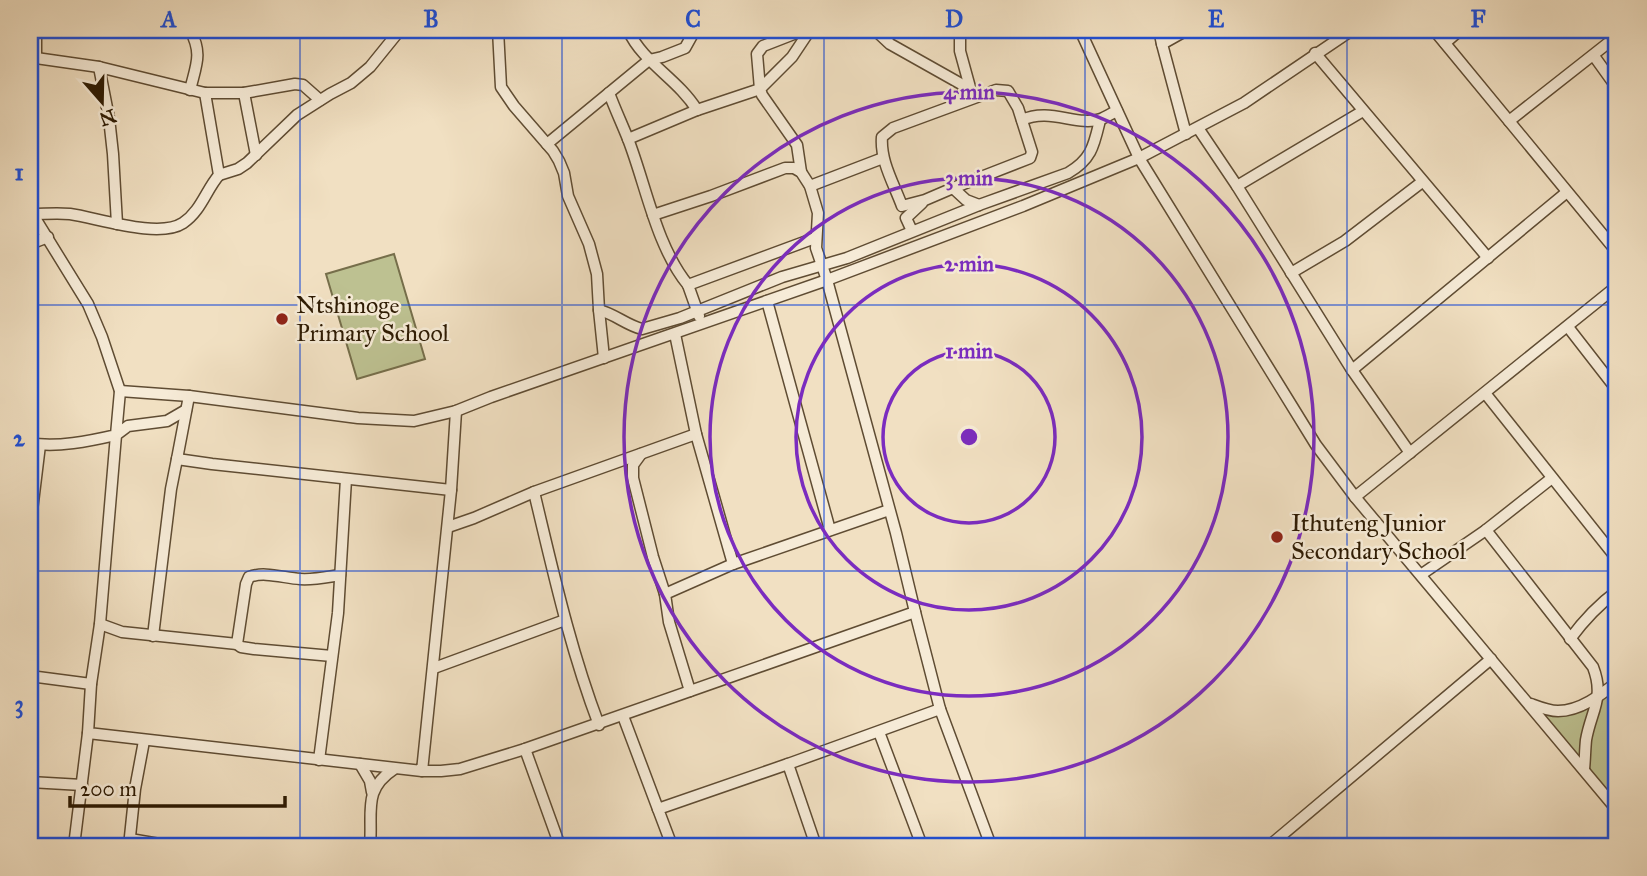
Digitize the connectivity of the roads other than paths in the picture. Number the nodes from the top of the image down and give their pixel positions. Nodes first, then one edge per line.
1 (36, 30) edge
2 (190, 30) edge
3 (400, 30) edge
4 (498, 30) edge
5 (628, 30) edge
6 (695, 30) edge
7 (807, 30) edge
8 (875, 30) edge
9 (960, 30) edge
10 (1080, 30) edge
11 (1159, 30) edge
12 (1187, 30) edge
13 (1352, 30) edge
14 (1434, 30) edge
15 (1460, 30) edge
16 (1617, 36) edge
17 (1445, 43) junction
18 (1162, 44) junction
19 (1315, 53) junction
20 (1594, 56) junction
21 (33, 58) edge
22 (649, 60) junction
23 (99, 67) junction
24 (1617, 88) edge
25 (760, 89) junction
26 (190, 90) junction
27 (205, 93) junction
28 (244, 93) junction
29 (609, 93) junction
30 (972, 93) junction
31 (320, 100) junction
32 (697, 110) junction
33 (1117, 111) junction
34 (1363, 111) junction
35 (1022, 120) junction
36 (1100, 120) junction
37 (1509, 121) junction
38 (1198, 128) junction
39 (1186, 134) junction
40 (628, 139) junction
41 (547, 144) junction
42 (257, 155) junction
43 (883, 158) junction
44 (1139, 158) junction
45 (801, 172) junction
46 (219, 175) junction
47 (1422, 182) junction
48 (810, 186) junction
49 (1237, 186) junction
50 (953, 188) junction
51 (1063, 189) junction
52 (1567, 192) junction
53 (925, 200) junction
54 (1050, 204) dead end
55 (979, 205) junction
56 (902, 206) junction
57 (31, 211) edge
58 (653, 215) junction
59 (906, 218) junction
60 (117, 224) junction
61 (912, 231) junction
62 (48, 237) junction
63 (815, 238) junction
64 (30, 244) edge
65 (1617, 252) edge
66 (1488, 258) junction
67 (821, 265) junction
68 (1292, 273) junction
69 (827, 280) junction
70 (688, 285) junction
71 (1617, 286) edge
72 (767, 300) junction
73 (599, 310) junction
74 (697, 310) junction
75 (702, 324) junction
76 (1568, 327) junction
77 (675, 334) junction
78 (604, 358) junction
79 (1352, 370) junction
80 (1617, 390) edge
81 (120, 391) junction
82 (1485, 393) junction
83 (188, 396) junction
84 (186, 410) junction
85 (456, 411) junction
86 (167, 421) junction
87 (696, 434) junction
88 (116, 435) junction
89 (180, 443) junction
90 (35, 444) edge
91 (1410, 453) junction
92 (641, 454) junction
93 (177, 459) junction
94 (1552, 478) junction
95 (346, 479) junction
96 (451, 490) junction
97 (534, 492) junction
98 (1355, 497) junction
99 (889, 510) junction
100 (30, 527) edge
101 (448, 527) junction
102 (830, 530) junction
103 (1486, 530) junction
104 (1617, 559) edge
105 (733, 564) junction
106 (1422, 574) junction
107 (340, 575) junction
108 (1617, 591) edge
109 (665, 594) junction
110 (915, 612) junction
111 (565, 620) junction
112 (100, 624) junction
113 (153, 636) junction
114 (1570, 639) junction
115 (237, 644) junction
116 (332, 656) junction
117 (1491, 659) junction
118 (433, 668) junction
119 (30, 676) edge
120 (1617, 682) edge
121 (91, 684) junction
122 (691, 691) junction
123 (1598, 697) junction
124 (1530, 704) junction
125 (940, 709) junction
126 (623, 716) junction
127 (598, 725) junction
128 (879, 732) junction
129 (88, 733) junction
130 (144, 741) junction
131 (525, 749) junction
132 (319, 760) junction
133 (360, 764) junction
134 (788, 764) junction
135 (394, 769) junction
136 (1584, 769) junction
137 (422, 771) junction
138 (30, 782) edge
139 (82, 785) junction
140 (372, 792) junction
141 (658, 809) junction
142 (1617, 810) edge
143 (129, 843) edge
144 (75, 846) edge
145 (171, 846) edge
146 (370, 846) edge
147 (560, 846) edge
148 (672, 846) edge
149 (816, 846) edge
150 (922, 846) edge
151 (991, 846) edge
152 (1269, 846) edge

1 - 21 street
2 - 26 street
3 - 31 street
4 - 41 street
5 - 22 street
6 - 22 street
7 - 25 street
7 - 25 street
8 - 30 street
9 - 30 street
10 - 33 street
11 - 18 street
12 - 18 street
13 - 19 street
14 - 17 street
15 - 17 street
16 - 20 street
17 - 37 street
18 - 39 street
19 - 34 street
19 - 38 street
20 - 24 street
20 - 37 street
21 - 23 street
22 - 29 street
22 - 32 street
23 - 26 street
23 - 60 street
25 - 32 street
25 - 45 street
26 - 27 street
27 - 28 street
27 - 46 street
28 - 31 street
28 - 42 street
29 - 40 street
29 - 41 street
30 - 35 street
30 - 43 street
31 - 42 street
32 - 40 street
33 - 36 street
33 - 44 street
34 - 47 street
34 - 49 street
35 - 36 street
35 - 50 street
36 - 55 street
37 - 52 street
38 - 39 street
38 - 49 street
39 - 44 street
40 - 58 street
41 - 73 street
42 - 46 street
43 - 48 street
43 - 56 street
44 - 51 street
44 - 98 street
45 - 48 street
45 - 58 street
46 - 60 street
47 - 66 street
47 - 68 street
48 - 63 street
49 - 68 street
50 - 53 street
50 - 55 street
51 - 54 street
51 - 69 street
52 - 65 street
52 - 66 street
53 - 56 street
53 - 59 street
55 - 61 street
56 - 59 street
57 - 60 street
57 - 62 street
58 - 70 street
59 - 61 street
61 - 67 street
62 - 64 street
62 - 81 street
63 - 67 street
63 - 70 street
66 - 79 street
67 - 69 street
67 - 74 street
68 - 79 street
69 - 72 street
69 - 99 street
70 - 74 street
71 - 76 street
72 - 75 street
72 - 102 street
73 - 74 street
73 - 78 street
74 - 75 street
75 - 77 street
76 - 80 street
76 - 82 street
77 - 78 street
77 - 87 street
78 - 85 street
79 - 91 street
81 - 83 street
81 - 88 street
82 - 91 street
82 - 94 street
83 - 84 street
83 - 85 street
84 - 86 street
84 - 89 street
85 - 96 street
86 - 88 street
86 - 89 street
87 - 92 street
87 - 105 street
88 - 90 street
88 - 112 street
89 - 93 street
90 - 100 street
91 - 98 street
92 - 97 street
92 - 109 street
93 - 95 street
93 - 113 street
94 - 103 street
94 - 104 street
95 - 96 street
95 - 107 street
96 - 101 street
97 - 101 street
97 - 111 street
98 - 106 street
99 - 102 street
99 - 110 street
101 - 118 street
102 - 105 street
103 - 106 street
103 - 114 street
105 - 109 street
106 - 117 street
107 - 115 street
107 - 116 street
108 - 114 street
109 - 122 street
110 - 122 street
110 - 125 street
111 - 118 street
111 - 127 street
112 - 113 street
112 - 121 street
113 - 115 street
114 - 123 street
115 - 116 street
116 - 132 street
117 - 124 street
117 - 152 street
118 - 137 street
119 - 121 street
120 - 123 street
121 - 129 street
122 - 126 street
123 - 124 street
123 - 136 street
124 - 136 street
125 - 128 street
125 - 151 street
126 - 127 street
126 - 141 street
127 - 131 street
128 - 134 street
128 - 150 street
129 - 130 street
129 - 139 street
130 - 132 street
130 - 143 street
131 - 137 street
131 - 147 street
132 - 133 street
133 - 135 street
133 - 140 street
134 - 141 street
134 - 149 street
135 - 137 street
135 - 140 street
136 - 142 street
138 - 139 street
139 - 144 street
140 - 146 street
141 - 148 street
143 - 145 street

